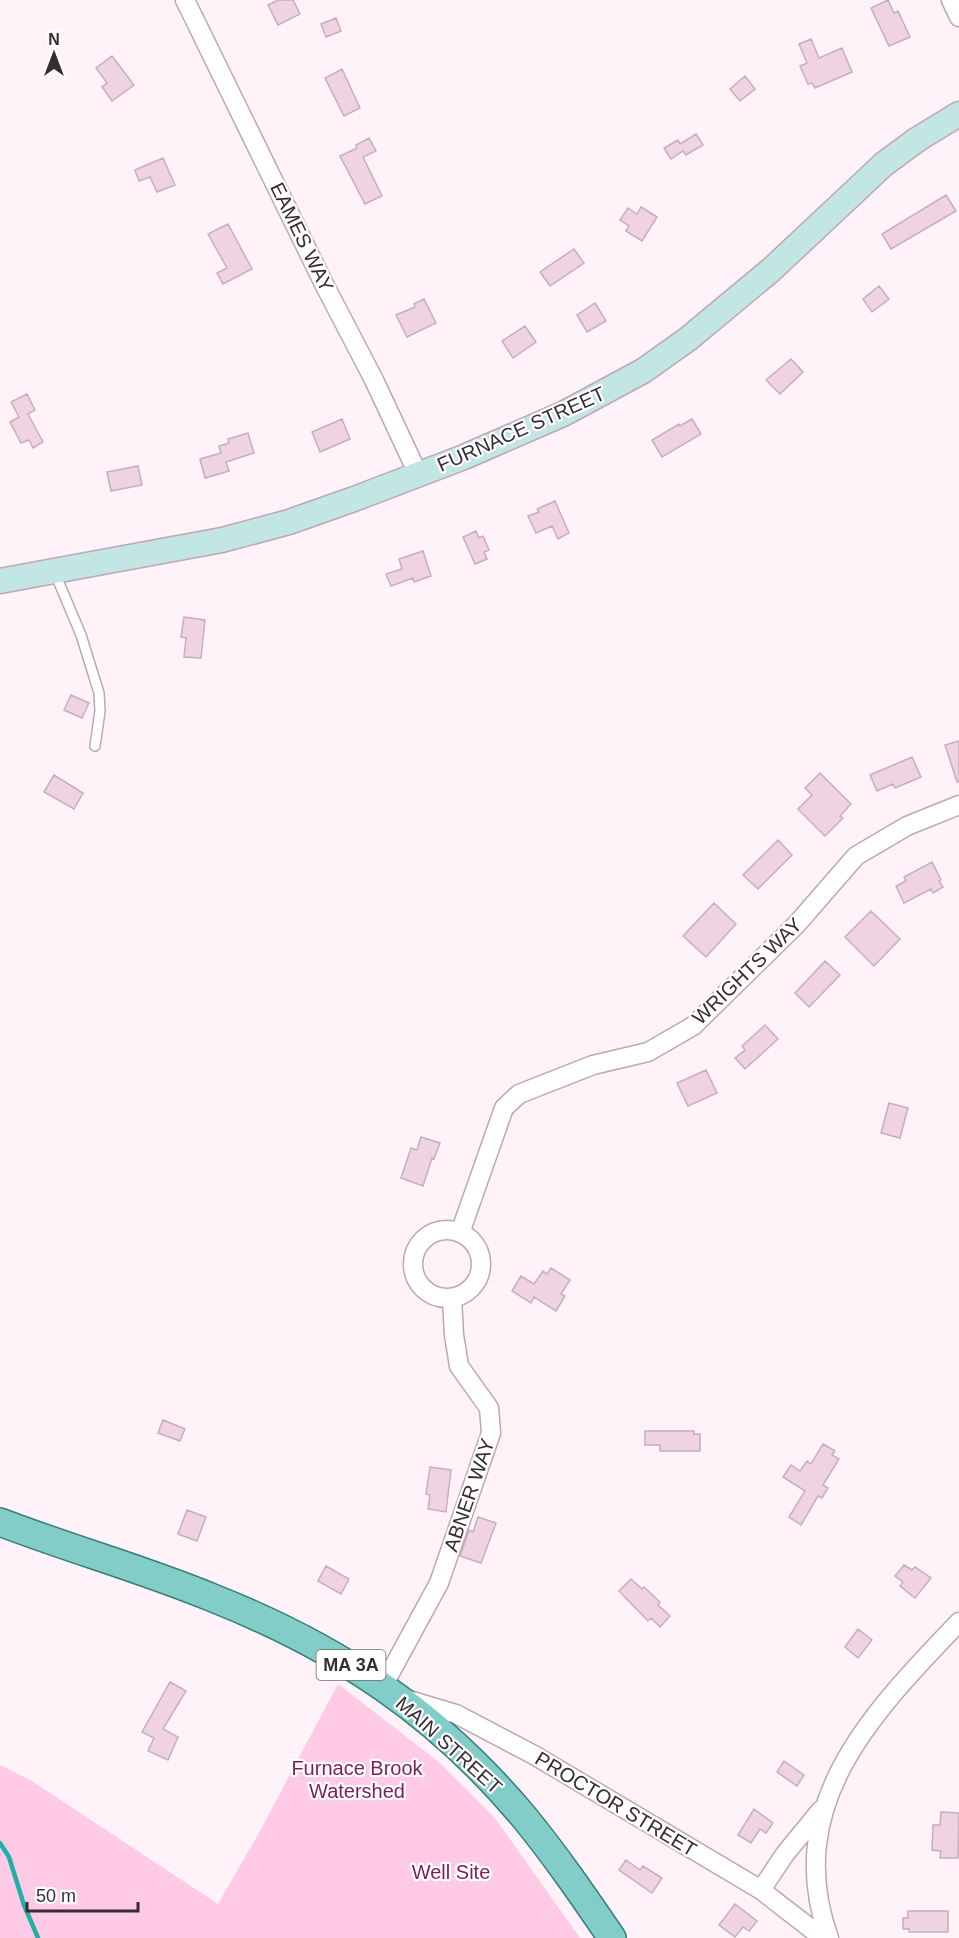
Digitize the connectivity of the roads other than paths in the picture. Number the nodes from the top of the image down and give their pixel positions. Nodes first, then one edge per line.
1 (185, 0) edge
2 (951, 0) edge
3 (959, 17) edge
4 (959, 114) edge
5 (418, 474) junction
6 (54, 570) junction
7 (0, 581) edge
8 (95, 746) dead end
9 (959, 805) edge
10 (460, 1233) junction
11 (452, 1298) junction
12 (0, 1522) edge
13 (959, 1623) edge
14 (389, 1691) junction
15 (825, 1804) junction
16 (761, 1890) junction
17 (612, 1938) edge
18 (823, 1938) edge
19 (829, 1938) edge

1 - 5 street, EAMES WAY
2 - 3 street
4 - 5 main road, FURNACE STREET
5 - 6 main road, FURNACE STREET
6 - 7 main road, FURNACE STREET
6 - 8 lane
9 - 10 street, WRIGHTS WAY
10 - 11 street
10 - 11 street
11 - 14 street, ABNER WAY
12 - 14 main road, MAIN STREET / MA 3A
13 - 15 street
14 - 16 street, PROCTOR STREET
14 - 17 main road, MAIN STREET / MA 3A
15 - 16 street
15 - 19 street
16 - 18 street, PROCTOR STREET

